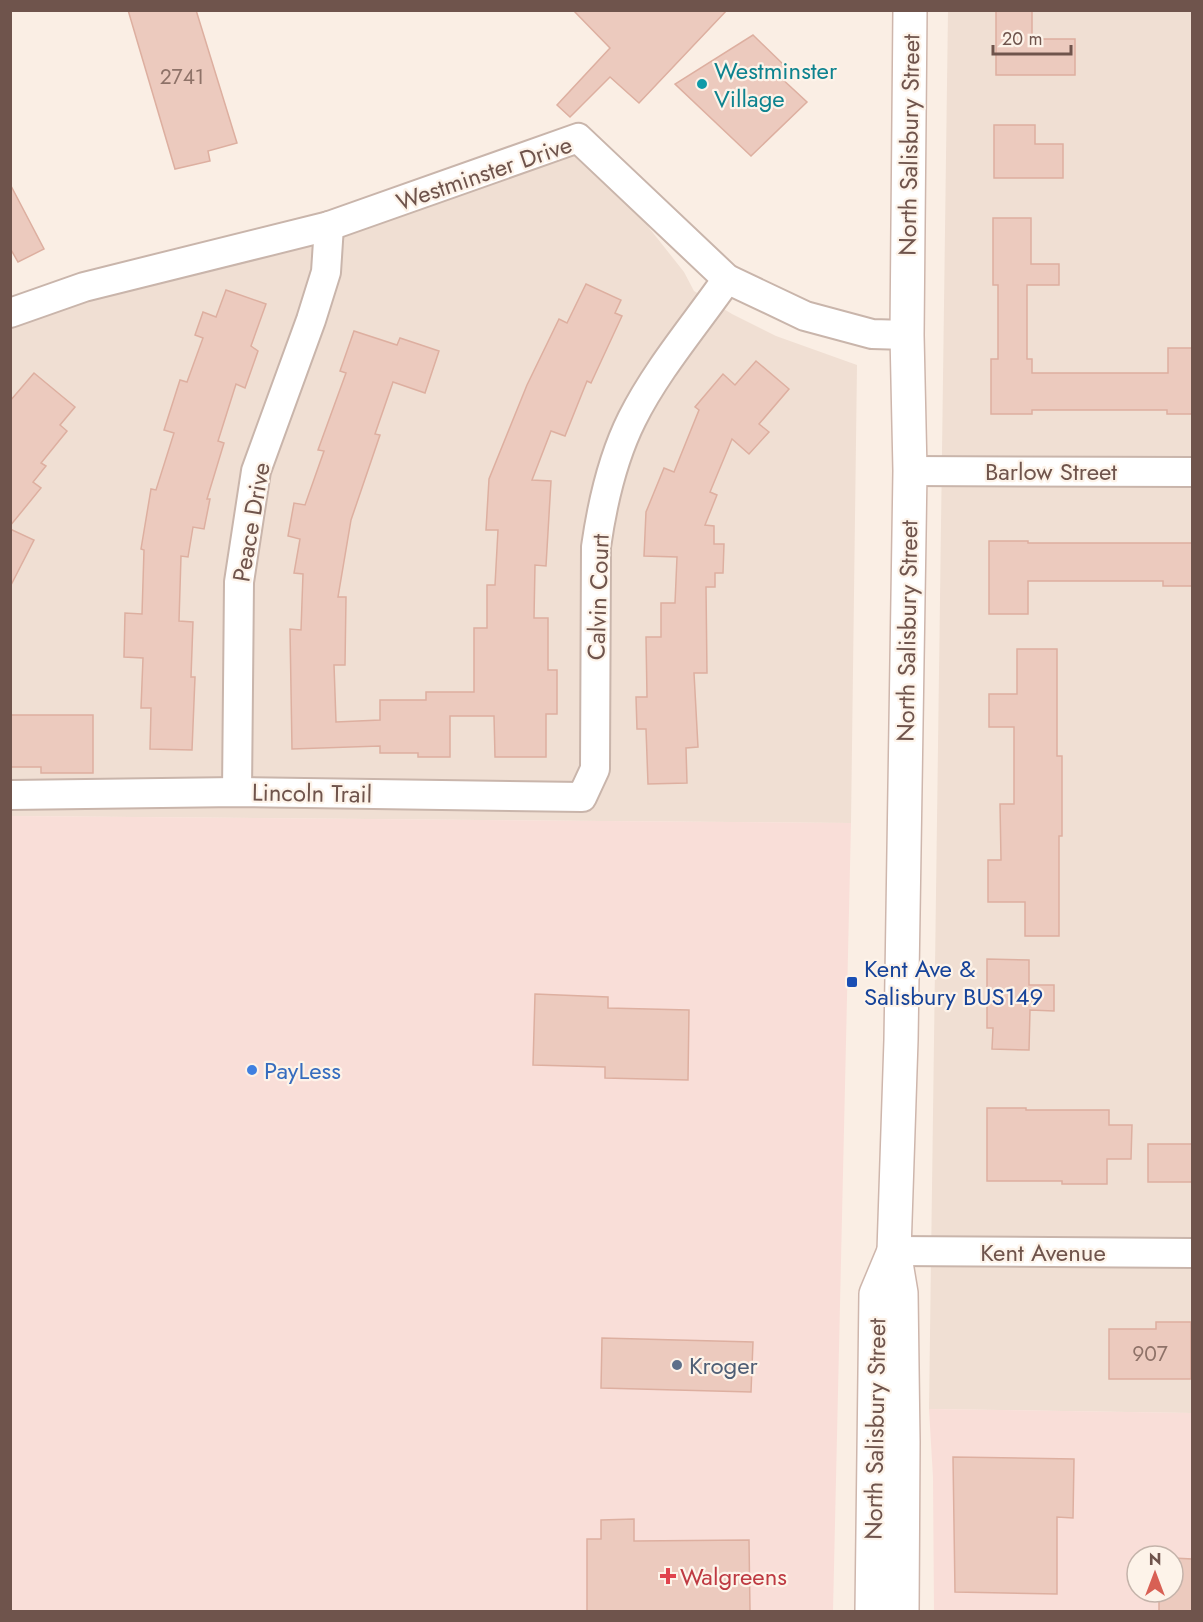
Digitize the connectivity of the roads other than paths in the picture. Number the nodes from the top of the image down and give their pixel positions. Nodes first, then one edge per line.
1 (910, 10) edge
2 (329, 226) junction
3 (727, 279) junction
4 (10, 313) edge
5 (907, 334) junction
6 (910, 471) junction
7 (1192, 472) edge
8 (595, 769) joint
9 (237, 792) junction
10 (10, 795) edge
11 (894, 1251) junction
12 (1192, 1253) edge
13 (872, 1611) edge
14 (902, 1611) edge

1 - 5 street, North Salisbury Street
2 - 3 street, Westminster Drive
2 - 4 street, Westminster Drive
2 - 9 street, Peace Drive
3 - 5 street, Westminster Drive
3 - 8 street, Calvin Court
5 - 6 street, North Salisbury Street
6 - 7 street, Barlow Street
6 - 11 street, North Salisbury Street
8 - 9 street, Lincoln Trail
9 - 10 street, Lincoln Trail
11 - 12 street, Kent Avenue
11 - 13 street, North Salisbury Street
11 - 14 street, North Salisbury Street

